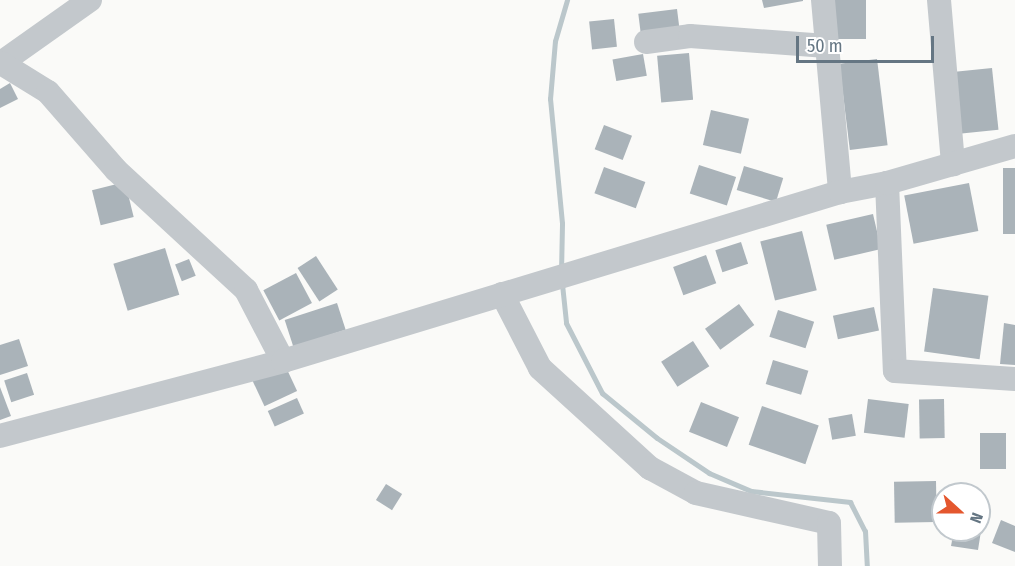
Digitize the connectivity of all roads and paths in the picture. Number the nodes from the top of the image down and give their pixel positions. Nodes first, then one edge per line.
1 (90, 0) edge
2 (823, 0) edge
3 (939, 0) edge
4 (646, 42) dead end
5 (827, 46) junction
6 (1015, 146) edge
7 (953, 164) junction
8 (887, 183) junction
9 (840, 192) junction
10 (502, 294) junction
11 (283, 361) junction
12 (1015, 379) edge
13 (0, 436) edge
14 (830, 566) edge

1 - 11 street
2 - 5 street
3 - 7 street
4 - 5 street
5 - 9 street
6 - 7 street
7 - 8 street
8 - 9 street
8 - 12 street
9 - 10 street
10 - 11 street
10 - 14 street
11 - 13 street

